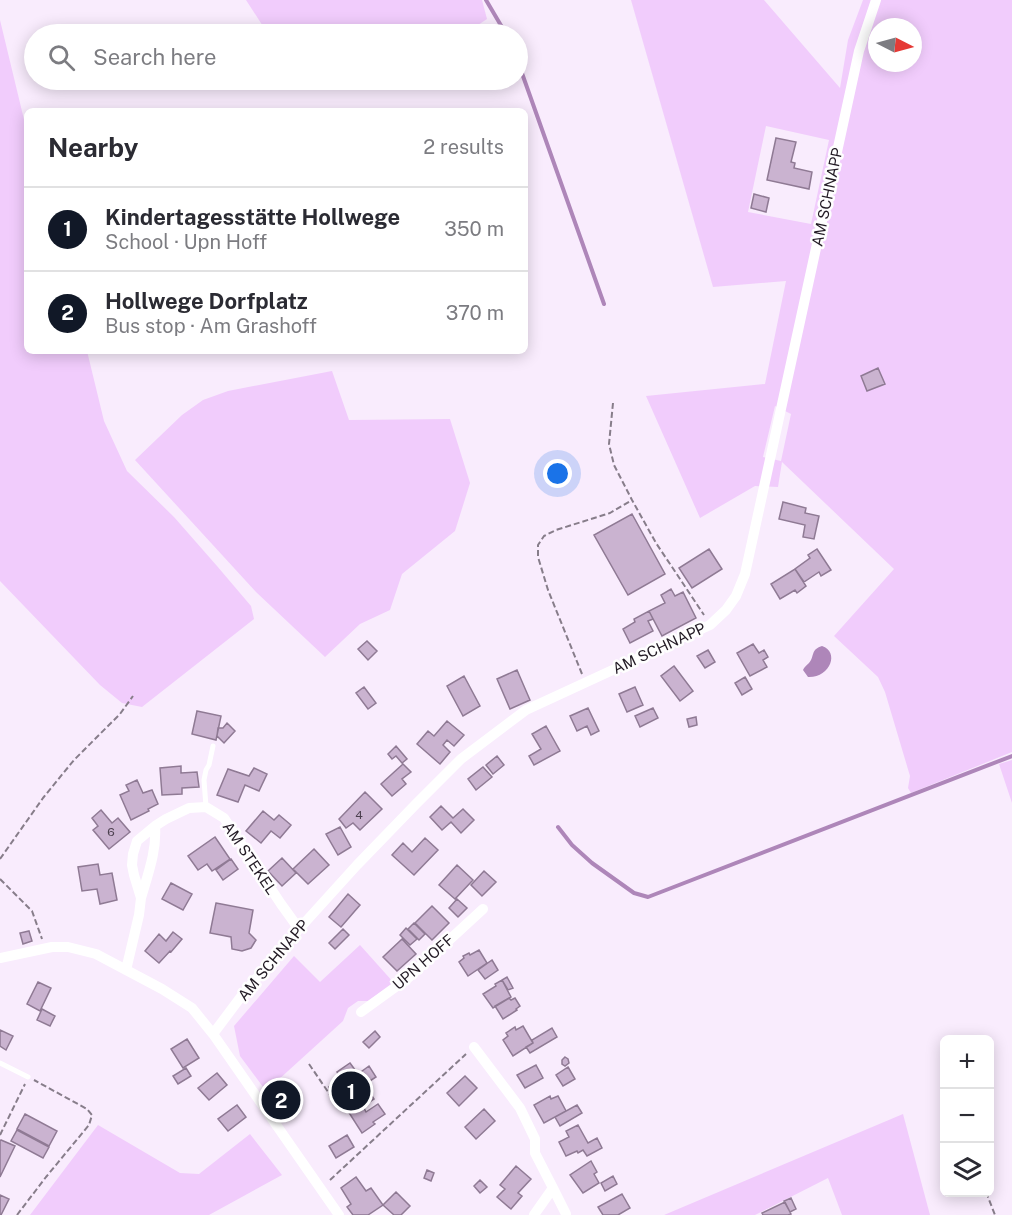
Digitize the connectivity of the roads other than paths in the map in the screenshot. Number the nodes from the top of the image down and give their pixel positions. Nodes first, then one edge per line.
1 (876, 0) edge
2 (213, 746) dead end
3 (206, 807) junction
4 (155, 825) junction
5 (141, 898) junction
6 (483, 909) dead end
7 (299, 929) junction
8 (0, 958) edge
9 (126, 970) junction
10 (362, 1012) dead end
11 (213, 1034) junction
12 (474, 1047) road end
13 (0, 1063) edge
14 (28, 1077) road end
15 (554, 1188) junction
16 (566, 1214) edge
17 (339, 1215) edge
18 (534, 1215) edge

1 - 7 street, AM SCHNAPP
2 - 3 lane
3 - 4 street
3 - 7 street, AM STEKEL
4 - 5 street
4 - 5 street
5 - 9 street
6 - 10 street, UPN HOFF
7 - 11 street, AM SCHNAPP
8 - 9 street
9 - 11 street
11 - 17 street
12 - 15 street
13 - 14 lane
15 - 16 street
15 - 18 street

